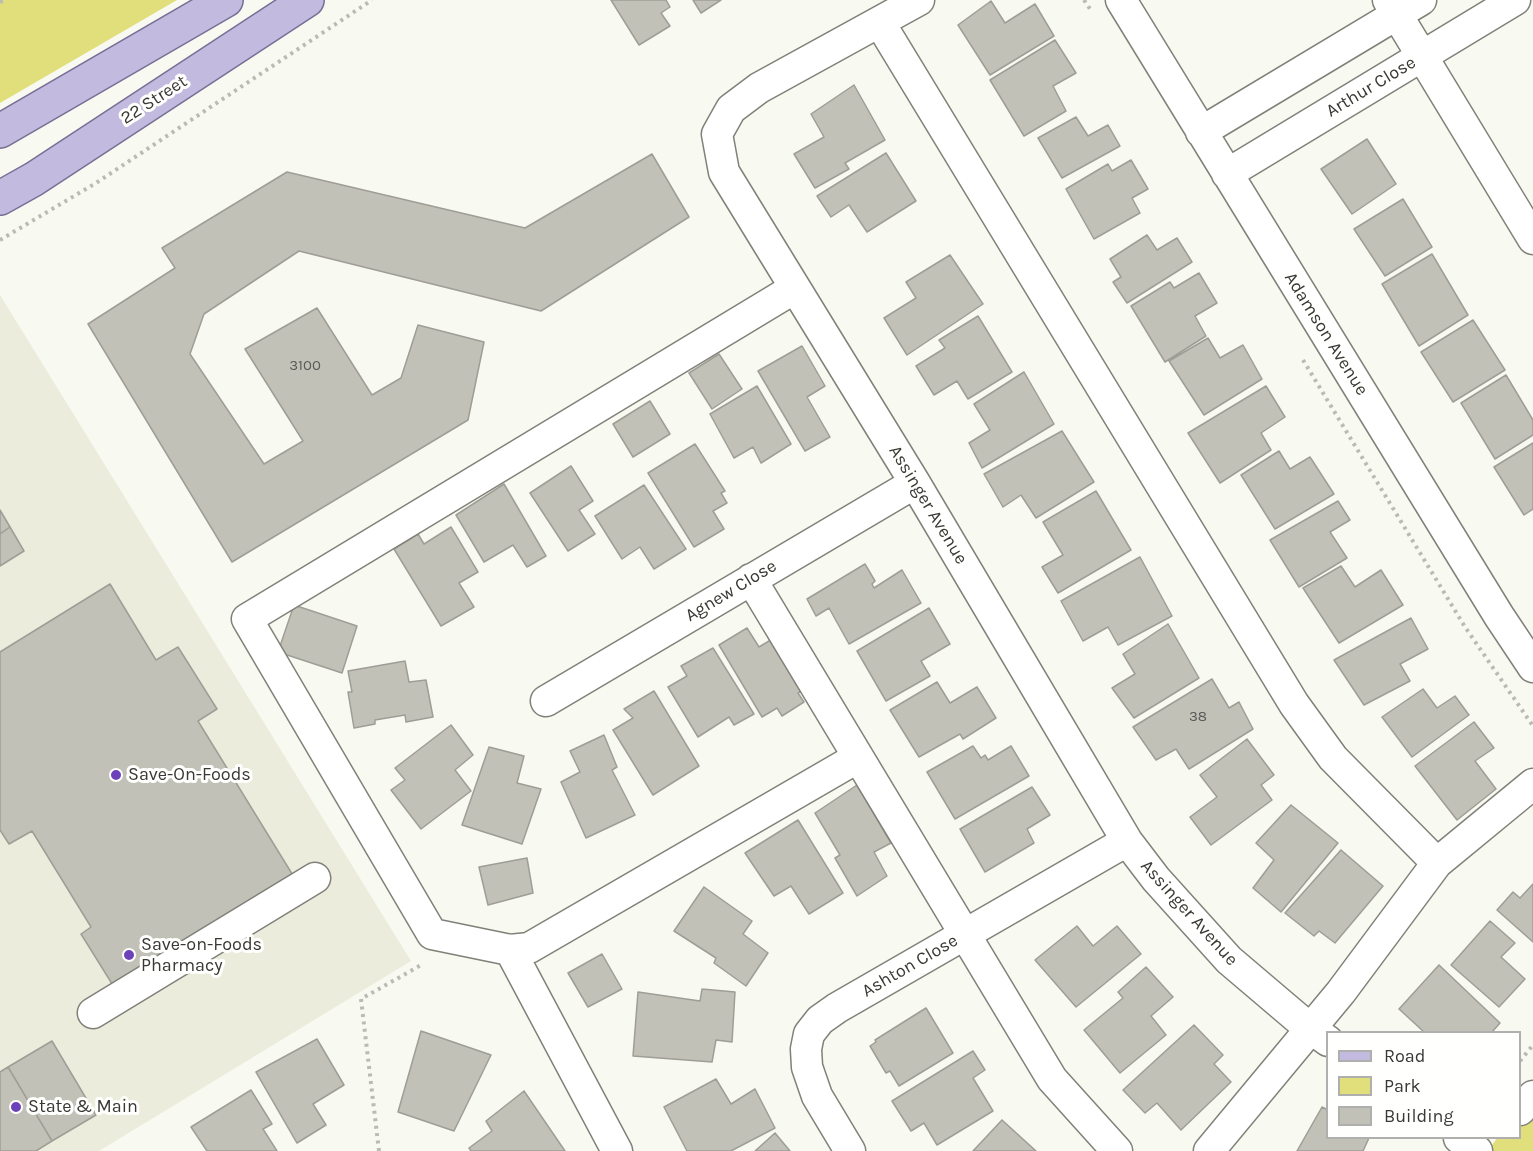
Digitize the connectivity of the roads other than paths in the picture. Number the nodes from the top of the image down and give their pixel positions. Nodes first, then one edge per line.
1 (226, 0) edge
2 (307, 0) edge
3 (919, 0) edge
4 (1121, 0) edge
5 (1515, 0) edge
6 (1402, 5) edge
7 (880, 23) junction
8 (1422, 56) junction
9 (0, 131) edge
10 (1201, 132) junction
11 (1227, 174) junction
12 (0, 198) edge
13 (1533, 238) edge
14 (795, 288) junction
15 (915, 483) junction
16 (751, 579) junction
17 (1533, 667) edge
18 (546, 701) dead end
19 (857, 758) junction
20 (1533, 783) edge
21 (1127, 841) junction
22 (1437, 863) junction
23 (315, 878) dead end
24 (964, 934) junction
25 (510, 950) junction
26 (93, 1014) dead end
27 (1319, 1035) edge
28 (1533, 1096) edge
29 (1521, 1109) edge
30 (1462, 1139) edge
31 (617, 1151) edge
32 (850, 1151) edge
33 (1117, 1151) edge
34 (1209, 1151) edge
35 (1477, 1151) edge

1 - 9 main road
2 - 12 main road, 22 Street
3 - 7 street, Assinger Avenue
4 - 10 street, Adamson Avenue
5 - 8 street, Arthur Close
6 - 8 street
6 - 10 street
7 - 14 street, Assinger Avenue
7 - 22 street
8 - 11 street, Arthur Close
8 - 13 street
10 - 11 street, Adamson Avenue
11 - 17 street, Adamson Avenue
14 - 15 street, Assinger Avenue
14 - 25 street
15 - 16 street, Agnew Close
15 - 21 street, Assinger Avenue
16 - 18 street, Agnew Close
16 - 19 street
19 - 24 street
19 - 25 street
20 - 22 street
21 - 24 street, Ashton Close
21 - 27 street, Assinger Avenue
22 - 27 street
23 - 26 street
24 - 32 street, Ashton Close
24 - 33 street
25 - 31 street
27 - 34 street
28 - 29 street
30 - 35 street

